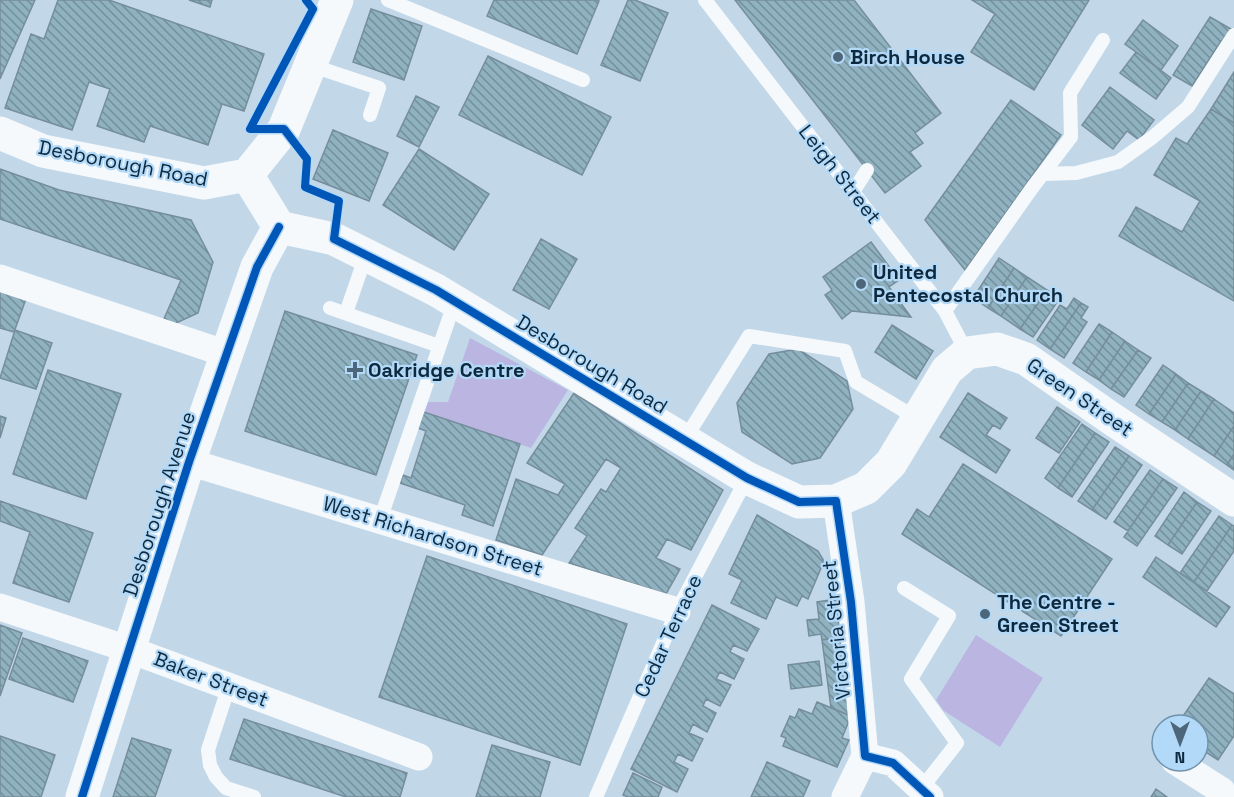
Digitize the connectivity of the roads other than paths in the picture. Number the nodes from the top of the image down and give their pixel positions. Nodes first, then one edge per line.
1 (337, 0) edge
2 (388, 0) edge
3 (705, 0) edge
4 (1234, 35) edge
5 (1103, 40) dead end
6 (310, 65) junction
7 (583, 80) dead end
8 (370, 114) dead end
9 (0, 133) edge
10 (867, 170) dead end
11 (1043, 174) junction
12 (247, 175) junction
13 (853, 192) junction
14 (279, 227) junction
15 (366, 255) junction
16 (0, 278) edge
17 (455, 301) junction
18 (330, 308) dead end
19 (945, 310) junction
20 (346, 313) junction
21 (439, 346) junction
22 (967, 353) junction
23 (227, 354) junction
24 (918, 418) junction
25 (685, 439) junction
26 (189, 462) junction
27 (747, 478) junction
28 (1234, 500) edge
29 (836, 501) junction
30 (380, 520) junction
31 (904, 588) dead end
32 (0, 608) edge
33 (677, 611) junction
34 (128, 649) junction
35 (229, 686) junction
36 (865, 756) junction
37 (419, 758) dead end
38 (1199, 773) edge
39 (1228, 787) edge
40 (925, 793) edge
41 (82, 797) edge
42 (254, 797) edge
43 (596, 797) edge
44 (846, 797) edge

1 - 6 street
2 - 7 lane
3 - 13 lane, Leigh Street
4 - 11 lane
5 - 11 lane
6 - 8 lane
6 - 12 street
9 - 12 street, Desborough Road
10 - 13 lane
11 - 19 lane
12 - 14 street
13 - 19 lane, Leigh Street
14 - 15 street, Desborough Road
14 - 23 street, Desborough Avenue
15 - 17 street, Desborough Road
15 - 20 lane
16 - 23 street
17 - 21 lane
17 - 25 street, Desborough Road
18 - 20 lane
19 - 22 lane, Leigh Street
20 - 21 lane
21 - 30 lane
22 - 24 street
22 - 28 street, Green Street
23 - 26 street, Desborough Avenue
24 - 25 lane
24 - 29 street
25 - 27 street, Desborough Road
26 - 30 street, West Richardson Street
26 - 34 street, Desborough Avenue
27 - 29 street, Desborough Road
27 - 33 lane, Cedar Terrace
29 - 36 street, Victoria Street
30 - 33 street, West Richardson Street
31 - 40 lane
32 - 34 street, Baker Street
33 - 43 lane, Cedar Terrace
34 - 35 street, Baker Street
34 - 41 street, Desborough Avenue
35 - 37 street, Baker Street
35 - 42 lane
36 - 40 street
36 - 44 street
38 - 39 street

